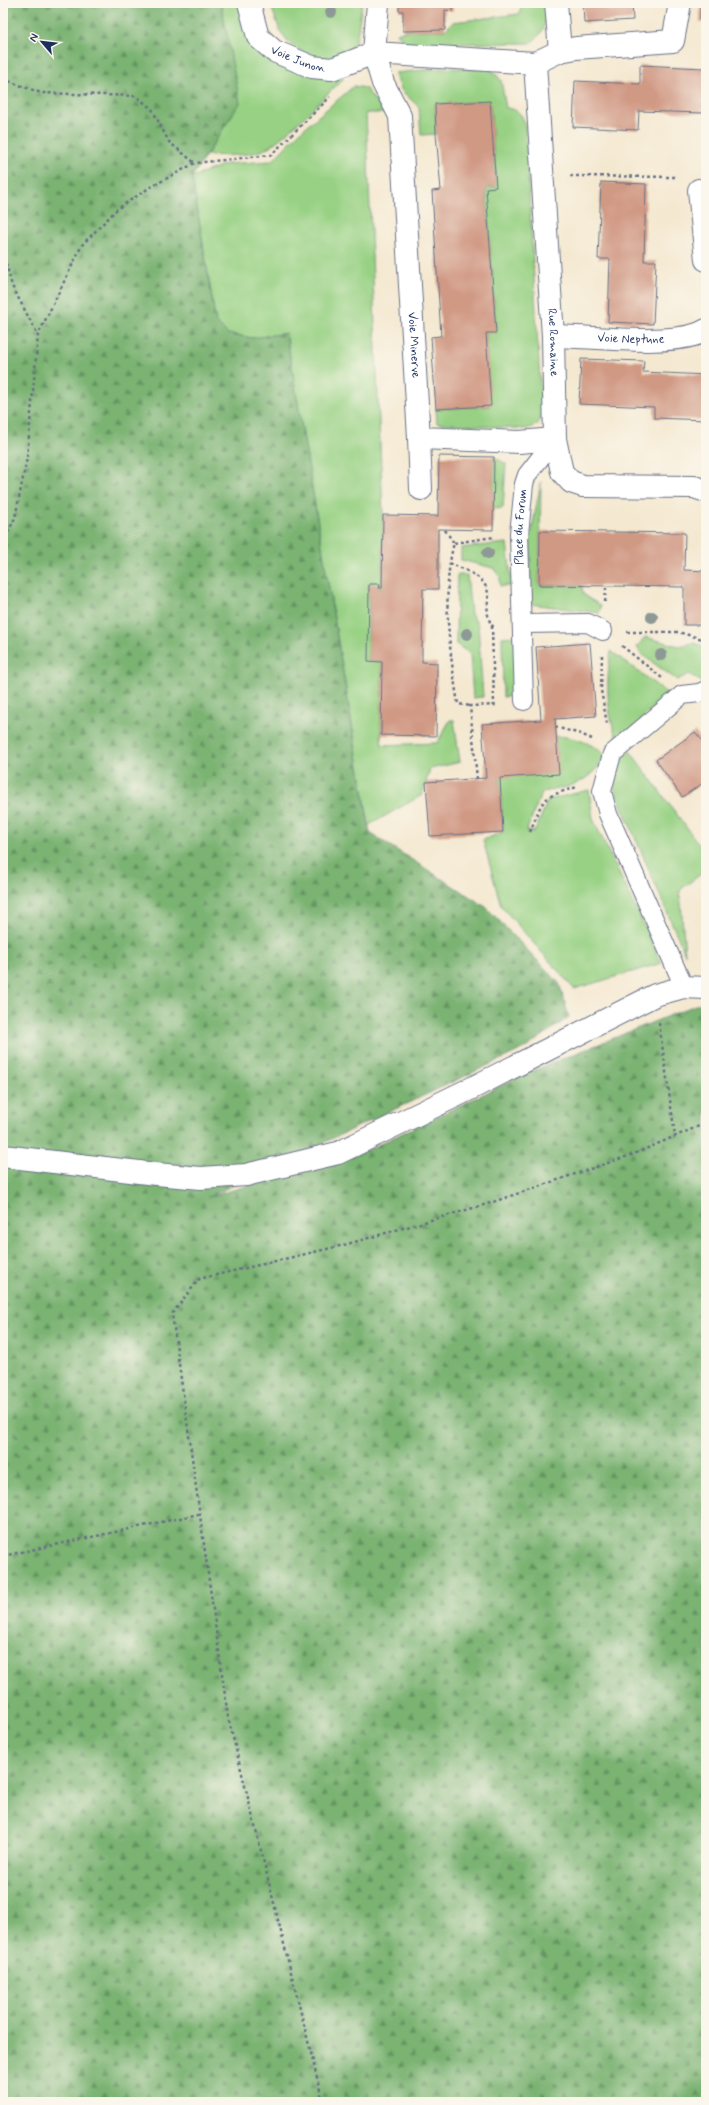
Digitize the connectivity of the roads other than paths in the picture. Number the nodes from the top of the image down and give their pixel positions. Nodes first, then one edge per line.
1 (249, 3) edge
2 (378, 3) edge
3 (556, 3) edge
4 (680, 3) edge
5 (560, 51) junction
6 (374, 53) junction
7 (535, 63) junction
8 (699, 190) road end
9 (706, 260) edge
10 (706, 330) edge
11 (553, 336) junction
12 (419, 438) junction
13 (555, 439) junction
14 (421, 488) dead end
15 (706, 491) edge
16 (523, 624) junction
17 (603, 631) road end
18 (706, 690) edge
19 (524, 701) road end
20 (684, 987) junction
21 (706, 988) edge
22 (3, 1156) edge

1 - 6 street, Voie Junon
2 - 6 street
3 - 5 street
4 - 5 street
5 - 7 street
6 - 7 street
6 - 12 street, Voie Minerve
7 - 11 street, Rue Romaine
8 - 9 street
10 - 11 street, Voie Neptune
11 - 13 street, Rue Romaine
12 - 13 street
12 - 14 street, Voie Minerve
13 - 15 street, Rue Romaine
13 - 16 lane, Place du Forum
16 - 17 lane
16 - 19 lane, Place du Forum
18 - 20 lane
20 - 21 street
20 - 22 street

